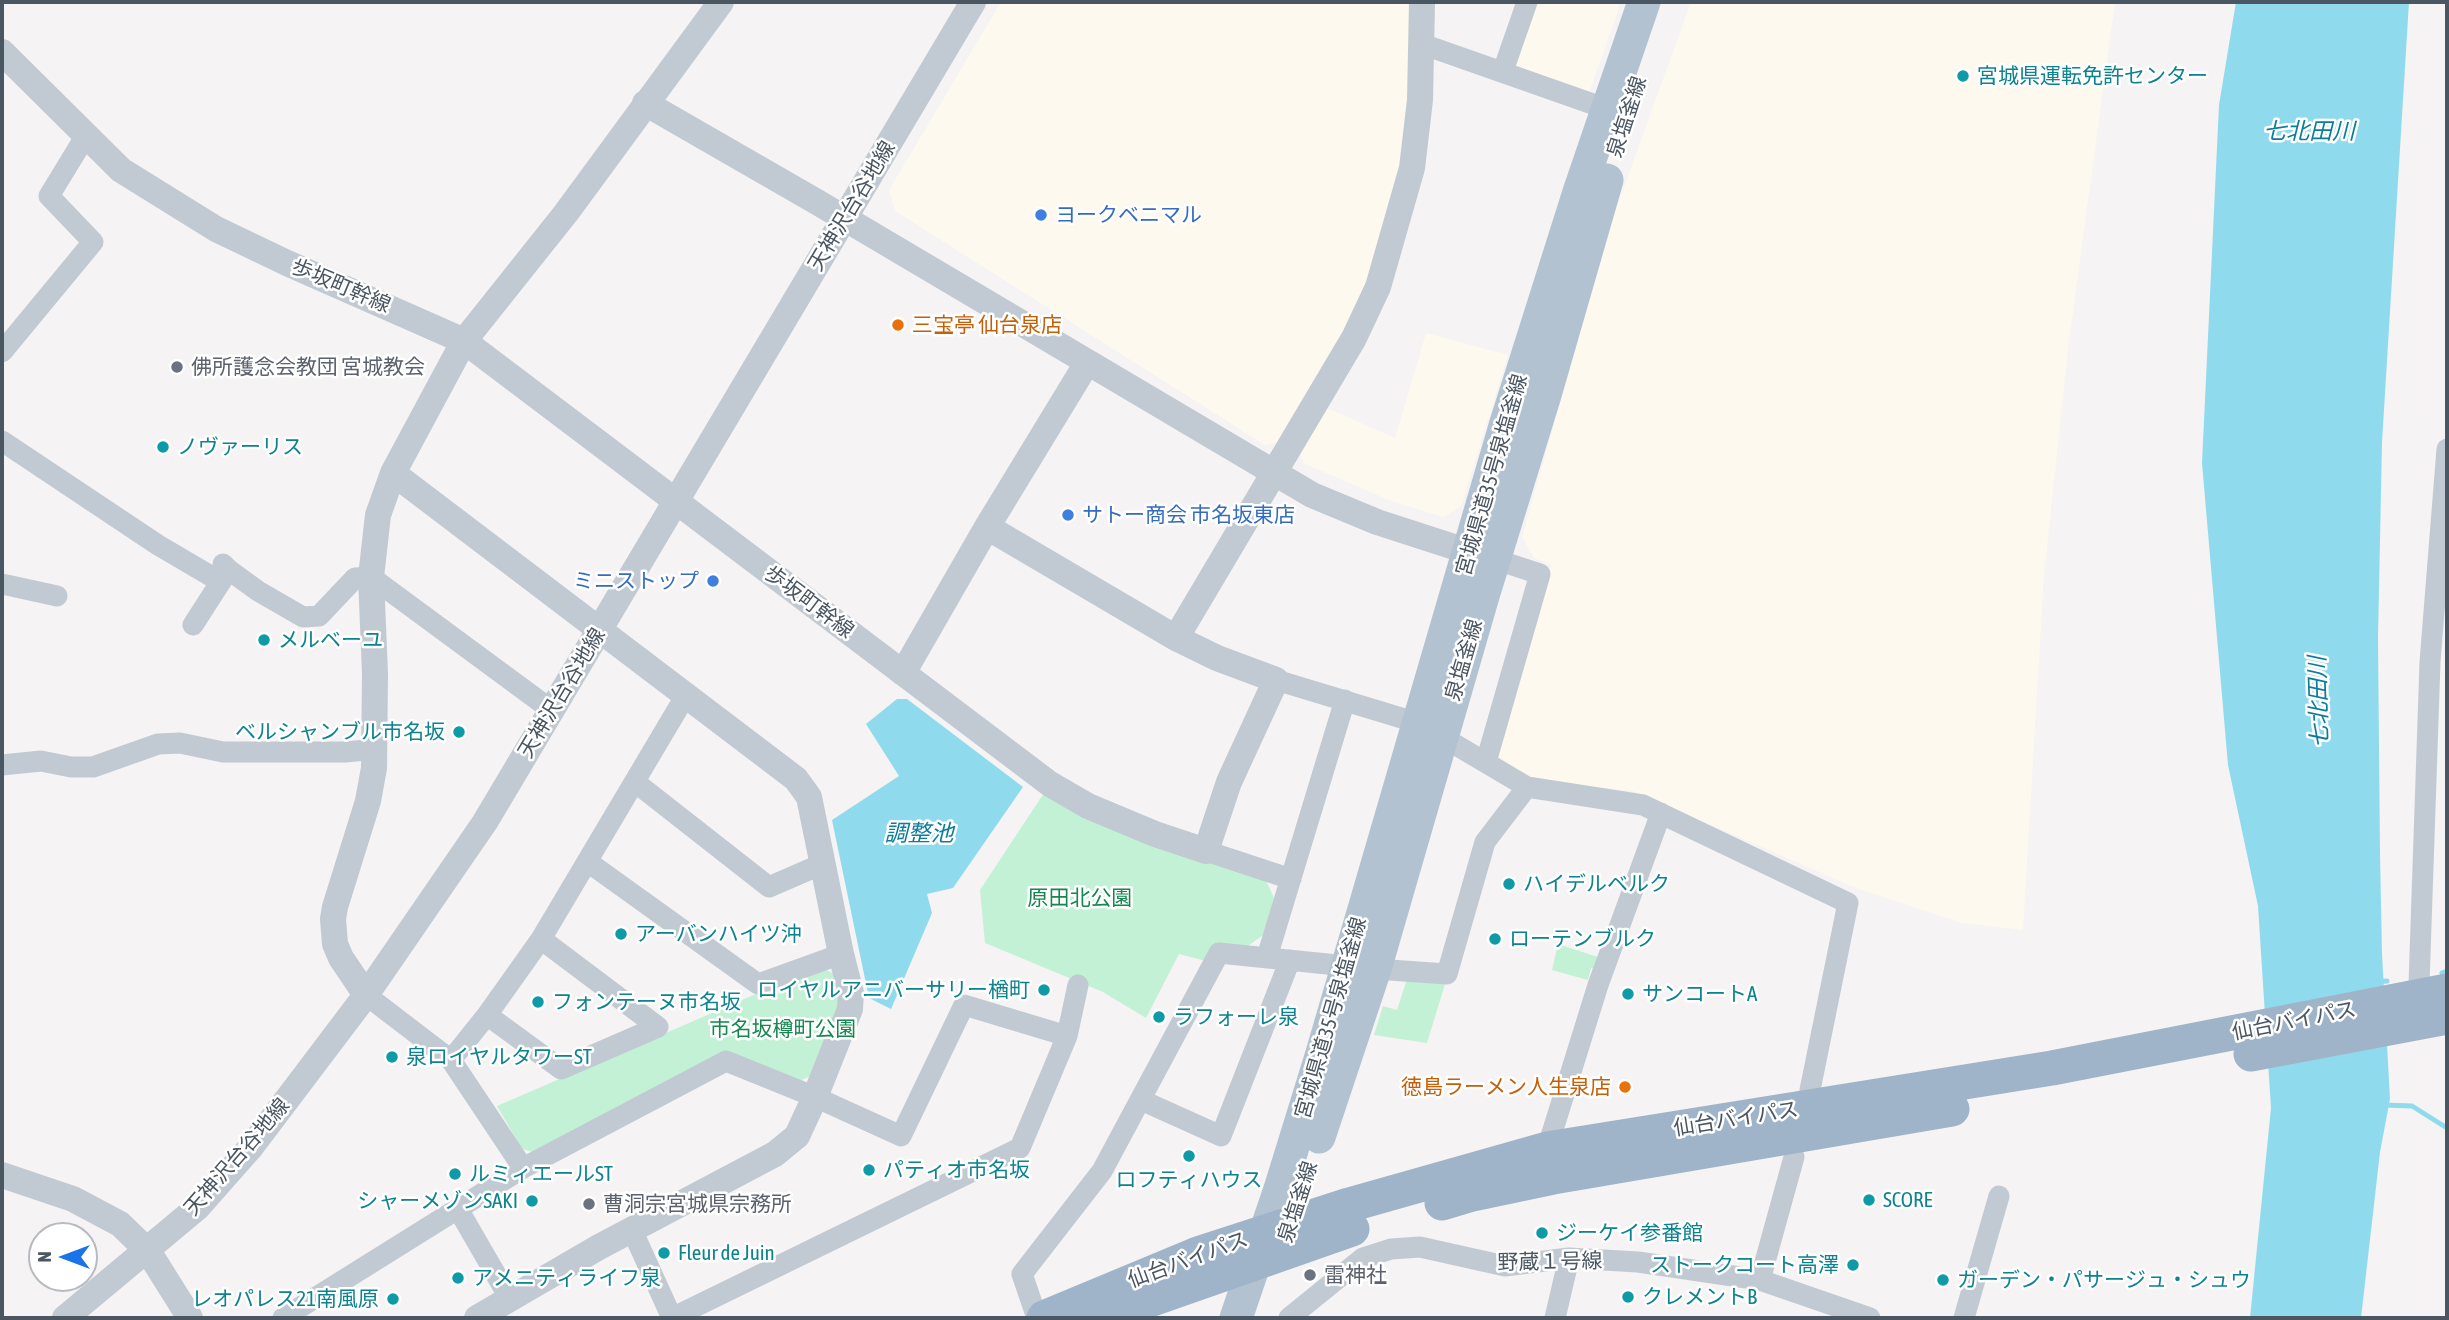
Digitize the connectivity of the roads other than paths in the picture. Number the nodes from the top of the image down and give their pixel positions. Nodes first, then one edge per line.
1 (720, 2) edge
2 (974, 2) edge
3 (1422, 2) edge
4 (1527, 2) edge
5 (1644, 2) edge
6 (1667, 2) edge
7 (1422, 44) junction
8 (2, 52) edge
9 (1503, 71) junction
10 (645, 103) junction
11 (1607, 109) junction
12 (85, 136) junction
13 (844, 218) junction
14 (464, 341) junction
15 (2, 352) edge
16 (1087, 363) junction
17 (2, 441) edge
18 (2447, 449) edge
19 (393, 473) junction
20 (1273, 473) junction
21 (675, 502) junction
22 (987, 527) junction
23 (1482, 556) junction
24 (224, 572) junction
25 (371, 577) junction
26 (2, 584) edge
27 (57, 596) dead end
28 (193, 625) dead end
29 (600, 630) junction
30 (1176, 638) junction
31 (904, 673) junction
32 (1276, 680) junction
33 (686, 695) junction
34 (1345, 700) junction
35 (550, 709) junction
36 (1430, 732) junction
37 (376, 749) junction
38 (1486, 762) junction
39 (2, 765) edge
40 (635, 782) junction
41 (1527, 787) junction
42 (1661, 814) junction
43 (1206, 851) junction
44 (589, 862) junction
45 (822, 864) junction
46 (1291, 879) junction
47 (541, 939) junction
48 (841, 954) junction
49 (1267, 957) junction
50 (1290, 960) junction
51 (1361, 967) junction
52 (1078, 985) dead end
53 (366, 995) junction
54 (2437, 1001) edge
55 (487, 1015) junction
56 (1067, 1036) junction
57 (451, 1060) junction
58 (2052, 1080) junction
59 (1810, 1090) dead end
60 (815, 1097) junction
61 (1141, 1100) junction
62 (1547, 1149) junction
63 (1794, 1157) dead end
64 (523, 1168) junction
65 (2, 1175) edge
66 (1999, 1196) dead end
67 (458, 1209) junction
68 (632, 1230) junction
69 (1273, 1243) junction
70 (148, 1251) junction
71 (1569, 1258) junction
72 (1760, 1280) junction
73 (510, 1299) junction
74 (65, 1318) edge
75 (190, 1318) edge
76 (282, 1318) edge
77 (477, 1318) edge
78 (672, 1318) edge
79 (1037, 1318) edge
80 (1044, 1318) edge
81 (1107, 1318) edge
82 (1236, 1318) edge
83 (1260, 1318) edge
84 (1289, 1318) edge
85 (1555, 1318) edge
86 (1870, 1318) edge
87 (1964, 1318) edge

1 - 10 street
2 - 13 street, 天神沢台谷地線
3 - 7 street
4 - 9 street
5 - 11 main road, 宮城県道35号泉塩釜線
6 - 23 main road, 泉塩釜線
7 - 9 street
7 - 20 street
8 - 12 street, 歩坂町幹線
9 - 11 street
10 - 13 street
10 - 14 street
11 - 23 main road, 宮城県道35号泉塩釜線
12 - 14 street, 歩坂町幹線
12 - 15 street
13 - 16 street
13 - 21 street, 天神沢台谷地線
14 - 19 street
14 - 21 street, 歩坂町幹線
16 - 20 street
16 - 22 street
17 - 24 street
18 - 54 street
19 - 25 street
19 - 29 street
20 - 23 street
20 - 30 street
21 - 29 street, 天神沢台谷地線
21 - 31 street, 歩坂町幹線
22 - 30 street
22 - 31 street
23 - 36 main road, 宮城県道35号泉塩釜線
23 - 38 street
24 - 25 street
24 - 28 street
25 - 35 street
25 - 37 street
26 - 27 street
29 - 33 street
29 - 35 street, 天神沢台谷地線
30 - 32 street
31 - 43 street, 歩坂町幹線
32 - 34 street
32 - 43 street
33 - 40 street
33 - 45 street
34 - 36 street
34 - 46 street
35 - 53 street, 天神沢台谷地線
36 - 38 street
36 - 51 main road, 宮城県道35号泉塩釜線
37 - 39 street
37 - 53 street
38 - 41 street
40 - 44 street
40 - 45 street
41 - 42 street
41 - 51 street
42 - 59 street
42 - 62 street
43 - 46 street
44 - 47 street
44 - 48 street
45 - 48 street
46 - 49 street
47 - 55 street
47 - 55 street
48 - 60 street
49 - 50 street
49 - 61 street
50 - 51 street
50 - 61 street
51 - 69 main road, 宮城県道35号泉塩釜線
52 - 56 street
53 - 57 street
53 - 70 street, 天神沢台谷地線
54 - 58 highway, 仙台バイパス
55 - 57 street
56 - 60 street
56 - 78 street
57 - 64 street
58 - 62 highway, 仙台バイパス
58 - 69 highway, 仙台バイパス
60 - 64 street
60 - 68 street
61 - 79 street
62 - 69 highway, 仙台バイパス
63 - 72 street
64 - 67 street
65 - 70 street
66 - 87 street
67 - 73 street
67 - 76 street
68 - 73 street
68 - 78 street
69 - 80 highway, 仙台バイパス
69 - 81 highway, 仙台バイパス
69 - 82 main road
69 - 83 main road, 泉塩釜線
70 - 74 street, 天神沢台谷地線
70 - 75 street
71 - 72 street, 野蔵１号線
71 - 84 street, 野蔵１号線
71 - 85 street
72 - 86 street, 野蔵１号線
73 - 77 street

